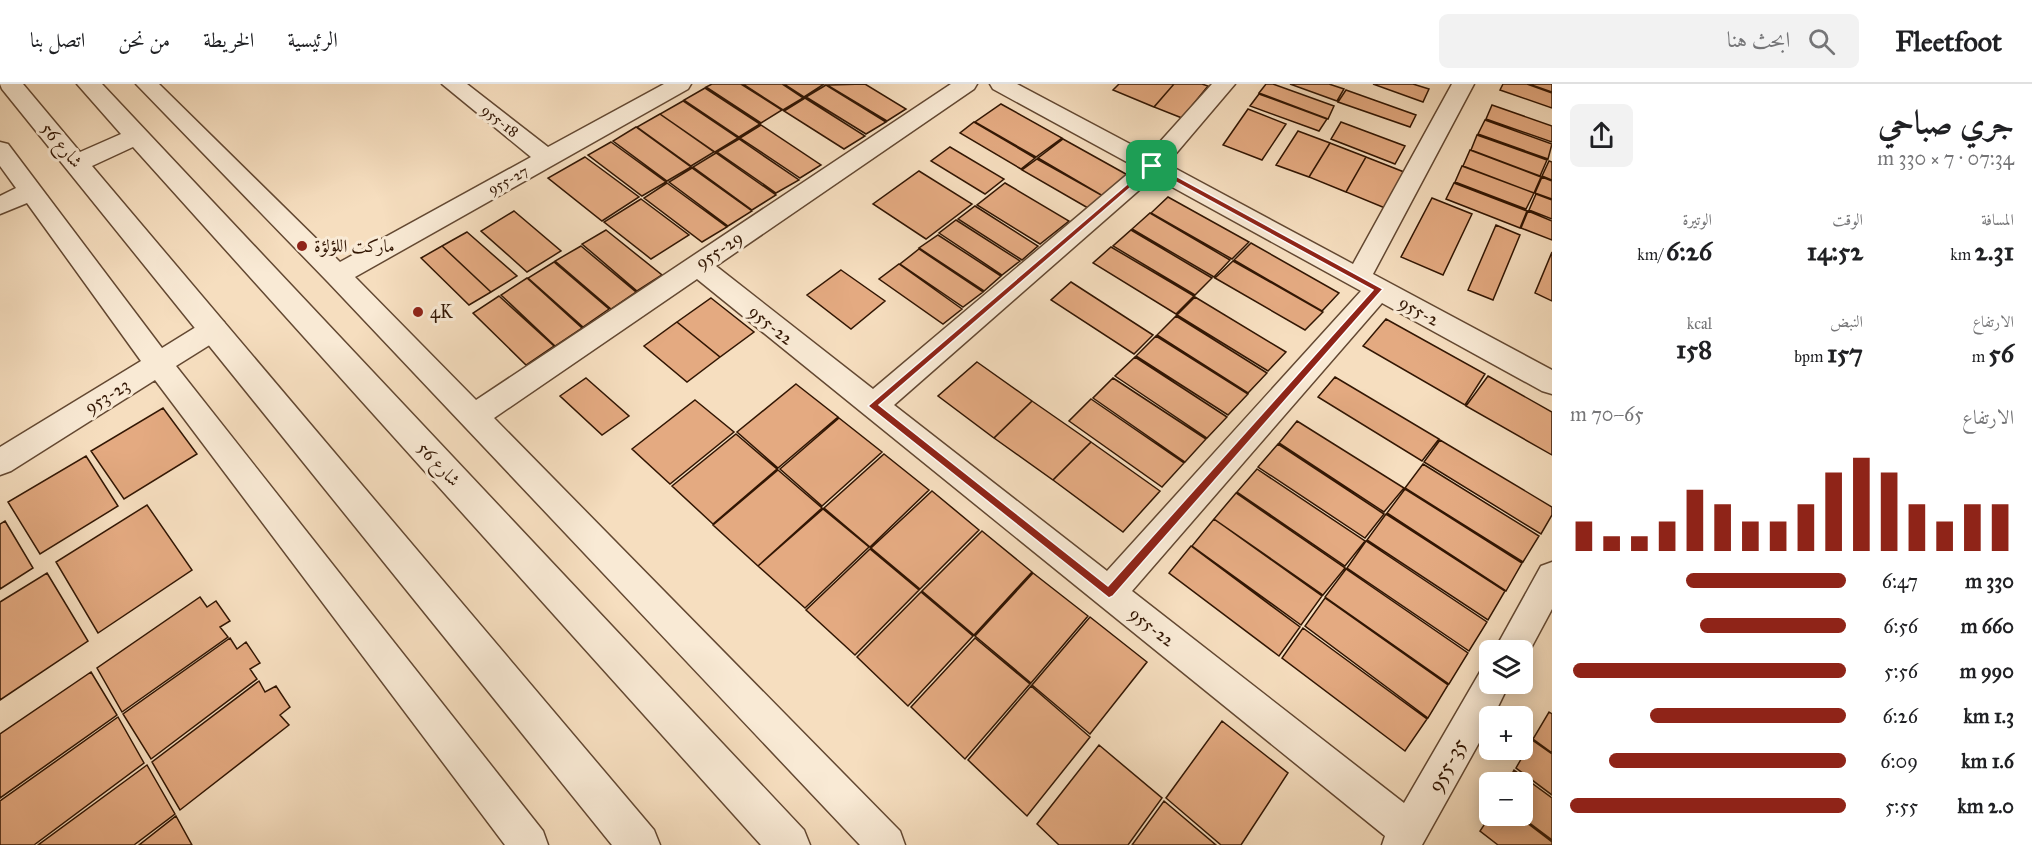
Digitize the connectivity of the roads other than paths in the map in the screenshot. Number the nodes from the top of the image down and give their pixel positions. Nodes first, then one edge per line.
1 (10, 84) edge
2 (89, 84) edge
3 (147, 84) edge
4 (453, 84) edge
5 (680, 84) edge
6 (966, 84) edge
7 (1001, 84) edge
8 (1224, 84) edge
9 (1462, 84) edge
10 (137, 136) junction
11 (547, 158) junction
12 (4, 162) edge
13 (77, 163) junction
14 (1152, 166) junction
15 (31, 191) junction
16 (0, 206) edge
17 (697, 265) junction
18 (337, 275) junction
19 (1368, 284) junction
20 (214, 329) junction
21 (159, 365) junction
22 (1552, 383) edge
23 (873, 406) junction
24 (473, 417) junction
25 (0, 462) edge
26 (1552, 578) edge
27 (1109, 593) junction
28 (1517, 640) edge
29 (1486, 694) edge
30 (1405, 838) edge
31 (529, 845) edge
32 (639, 845) edge
33 (789, 845) edge
34 (886, 845) edge

1 - 13 street, شارع 56
2 - 10 street, شارع 56
3 - 18 street
4 - 11 street, 955-18
5 - 11 street, 955-27
6 - 17 street, 955-29
7 - 14 street, 955-2
8 - 14 street
9 - 19 street
10 - 13 street
10 - 33 street, شارع 56
11 - 18 street, 955-27
12 - 15 street
13 - 20 street, شارع 56
14 - 19 street, 955-2
14 - 23 street
15 - 16 street
15 - 21 street
17 - 23 street, 955-22
17 - 24 street, 955-29
18 - 24 street
19 - 22 street, 955-2
19 - 27 street
20 - 21 street, 953-23
20 - 32 street, شارع 56
21 - 25 street, 953-23
21 - 31 street
23 - 27 street, 955-22
24 - 34 street
26 - 28 street
27 - 30 street, 955-22
29 - 30 street, 955-35

